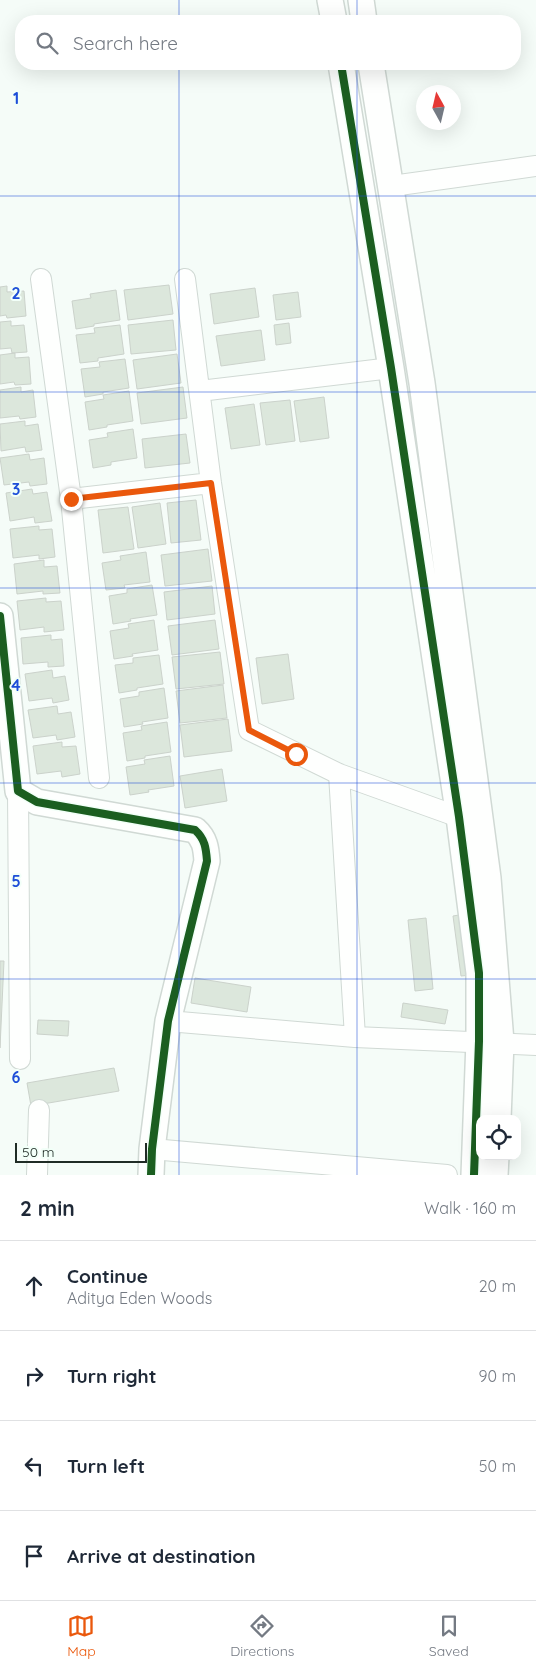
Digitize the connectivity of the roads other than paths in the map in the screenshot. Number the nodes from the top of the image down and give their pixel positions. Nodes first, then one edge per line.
1 (330, 0) edge
2 (361, 0) edge
3 (333, 15) edge
4 (363, 15) edge
5 (342, 70) edge
6 (372, 70) edge
7 (536, 166) edge
8 (392, 186) junction
9 (41, 279) dead end
10 (185, 279) dead end
11 (391, 368) junction
12 (200, 391) junction
13 (211, 483) junction
14 (71, 499) junction
15 (1, 627) edge
16 (339, 774) junction
17 (99, 778) dead end
18 (11, 779) edge
19 (470, 821) junction
20 (168, 1021) junction
21 (355, 1037) junction
22 (490, 1042) junction
23 (536, 1045) edge
24 (20, 1059) dead end
25 (39, 1110) dead end
26 (498, 1115) edge
27 (152, 1149) junction
28 (496, 1160) edge
29 (37, 1175) edge
30 (152, 1175) edge
31 (447, 1175) edge
32 (474, 1175) edge
33 (495, 1175) edge

1 - 3 street
2 - 4 street
5 - 11 street
6 - 8 street
7 - 8 street
8 - 19 street
9 - 14 street
10 - 12 street
11 - 12 street
11 - 19 street
12 - 13 street
13 - 14 street
13 - 16 street
14 - 17 street
15 - 18 street
16 - 19 street
16 - 21 street
18 - 20 street
18 - 24 street
19 - 22 street
20 - 21 street
20 - 27 street
21 - 22 street
22 - 23 street
22 - 26 street
22 - 32 street
25 - 29 street
27 - 30 street
27 - 31 street
28 - 33 street

